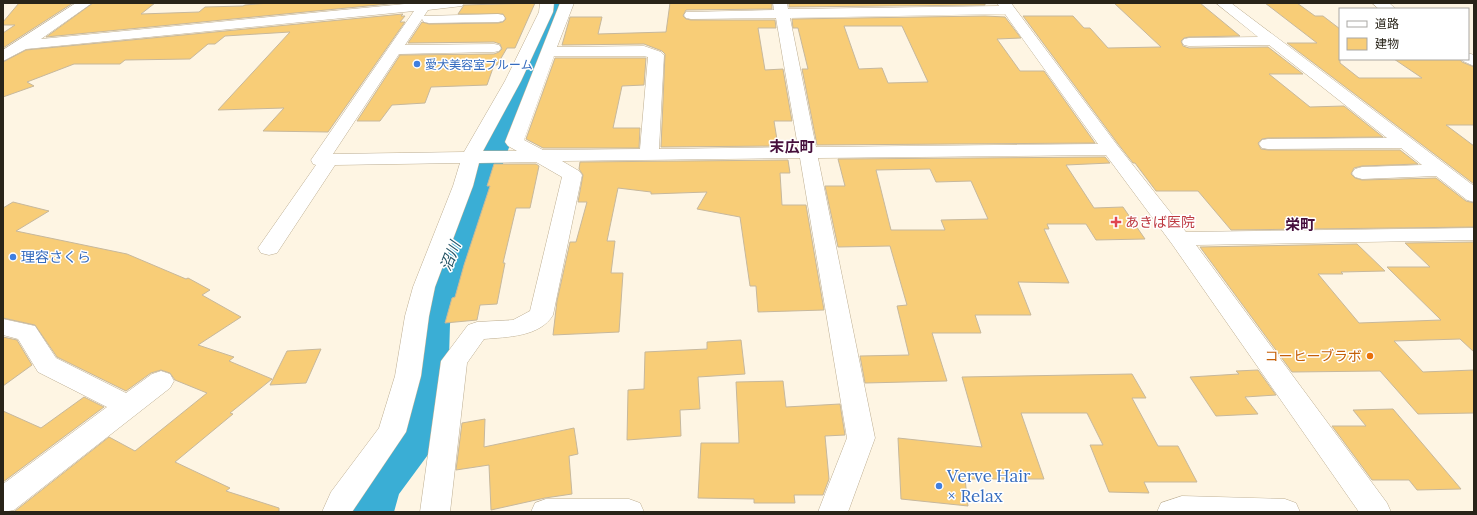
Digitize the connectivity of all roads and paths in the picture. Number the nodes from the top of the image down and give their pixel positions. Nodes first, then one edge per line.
1 (85, 3) edge
2 (323, 3) edge
3 (457, 3) edge
4 (547, 3) edge
5 (567, 3) edge
6 (1223, 3) edge
7 (1007, 7) edge
8 (781, 8) edge
9 (420, 13) junction
10 (691, 15) dead end
11 (310, 16) junction
12 (498, 18) dead end
13 (1272, 41) junction
14 (1189, 42) dead end
15 (23, 45) junction
16 (494, 48) dead end
17 (394, 50) junction
18 (548, 52) junction
19 (3, 56) edge
20 (1404, 143) junction
21 (1268, 144) dead end
22 (1111, 149) junction
23 (808, 152) junction
24 (649, 154) junction
25 (540, 156) junction
26 (470, 157) junction
27 (329, 160) junction
28 (1440, 170) junction
29 (1362, 173) dead end
30 (1474, 196) edge
31 (1474, 234) edge
32 (1180, 239) junction
33 (269, 248) dead end
34 (3, 327) edge
35 (161, 380) dead end
36 (128, 406) junction
37 (3, 501) edge
38 (337, 512) edge
39 (435, 512) edge
40 (546, 512) edge
41 (628, 512) edge
42 (833, 512) edge
43 (1172, 512) edge
44 (1285, 512) edge
45 (1376, 512) edge

1 - 15 street
2 - 11 street
3 - 9 street
4 - 26 street
5 - 18 street
6 - 13 street
7 - 8 street
7 - 22 street
8 - 10 street
8 - 23 street
9 - 11 street
9 - 12 street
9 - 17 street
11 - 15 street
13 - 14 street
13 - 20 street
15 - 19 street
16 - 17 street
17 - 27 street
18 - 24 street
18 - 25 street
20 - 21 street
20 - 28 street
22 - 23 street
22 - 32 street
23 - 24 street
23 - 42 street
24 - 25 street
25 - 26 street
25 - 39 street
26 - 27 street
26 - 38 street
27 - 33 street
28 - 29 street
28 - 30 street
31 - 32 street
32 - 45 street
34 - 36 street
35 - 36 street
36 - 37 street
40 - 41 street
43 - 44 street

